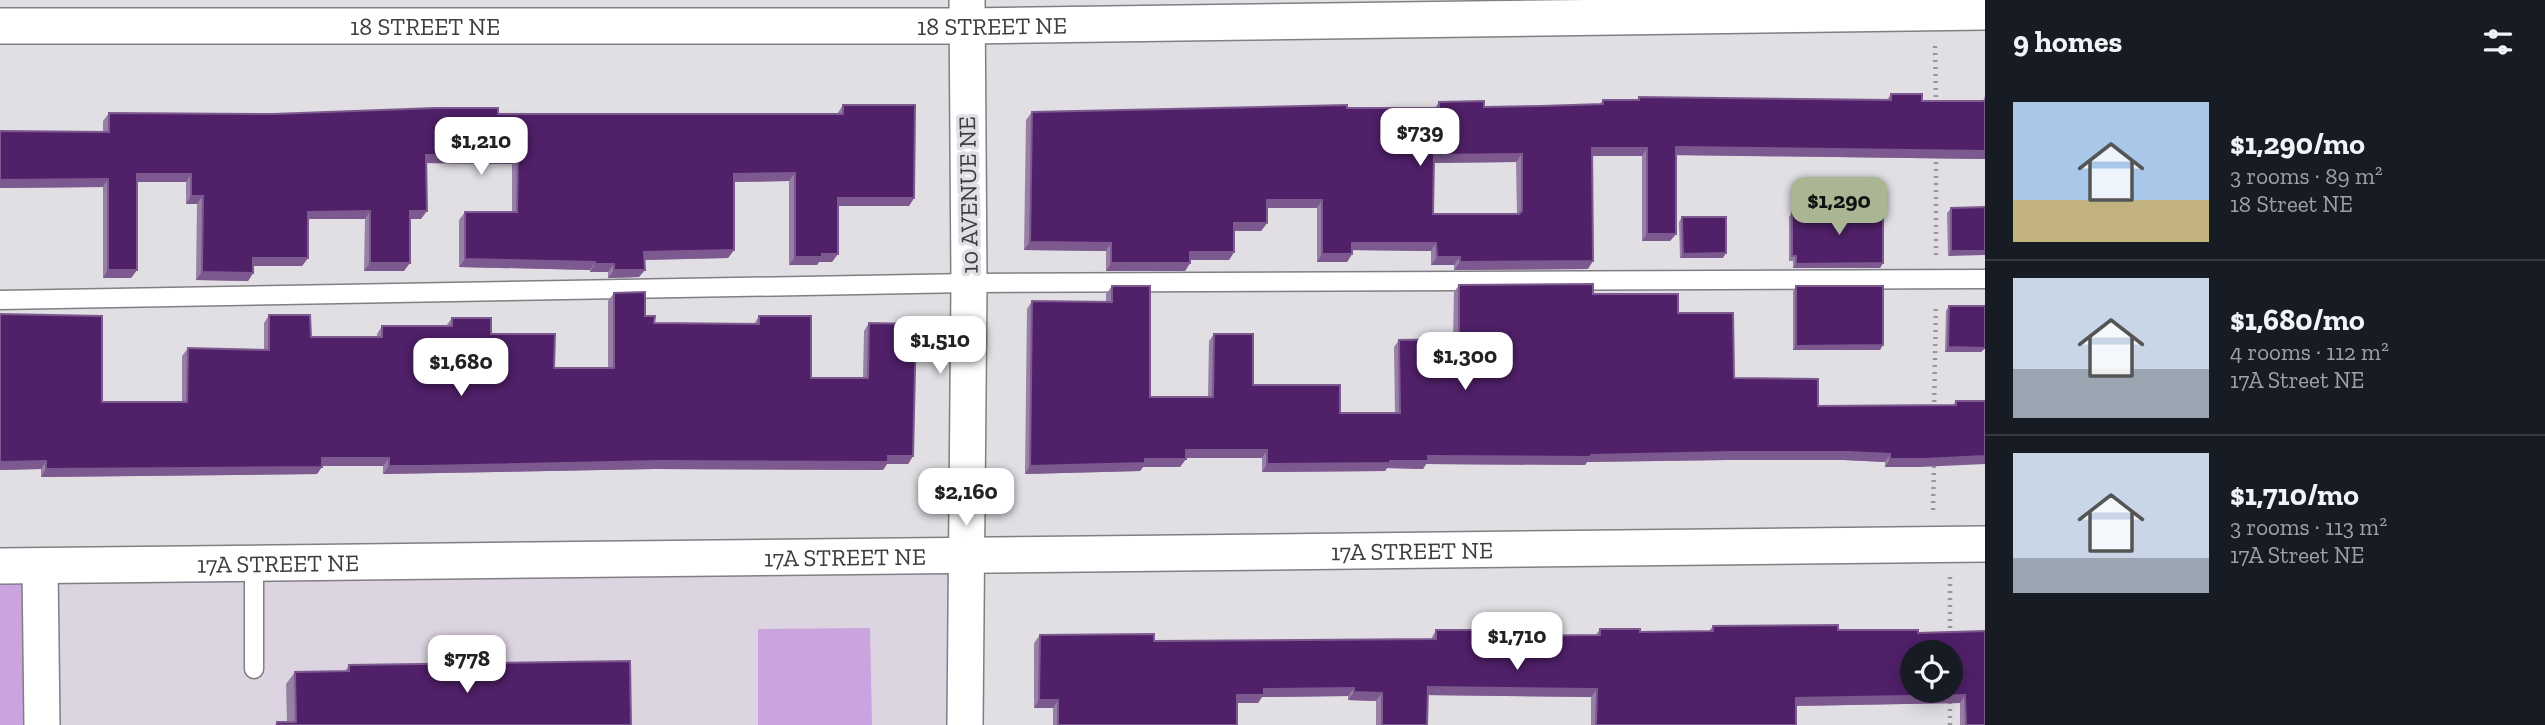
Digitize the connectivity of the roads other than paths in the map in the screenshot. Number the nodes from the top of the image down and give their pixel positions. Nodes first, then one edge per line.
1 (1985, 12) edge
2 (46, 13) edge
3 (967, 13) edge
4 (0, 26) edge
5 (1985, 279) edge
6 (969, 283) junction
7 (0, 300) edge
8 (1985, 544) edge
9 (967, 556) junction
10 (254, 564) junction
11 (0, 566) edge
12 (40, 566) junction
13 (254, 669) dead end
14 (42, 725) edge
15 (965, 725) edge

1 - 3 street, 18 STREET NE
2 - 3 street, 18 STREET NE
2 - 4 street, 18 STREET NE
3 - 6 street, 10 AVENUE NE
5 - 6 lane
6 - 7 lane
6 - 9 street, 10 AVENUE NE
8 - 9 street, 17A STREET NE
9 - 10 street, 17A STREET NE
9 - 15 street, 10 AVENUE NE
10 - 12 street, 17A STREET NE
10 - 13 lane
11 - 12 street, 17A STREET NE
12 - 14 street

